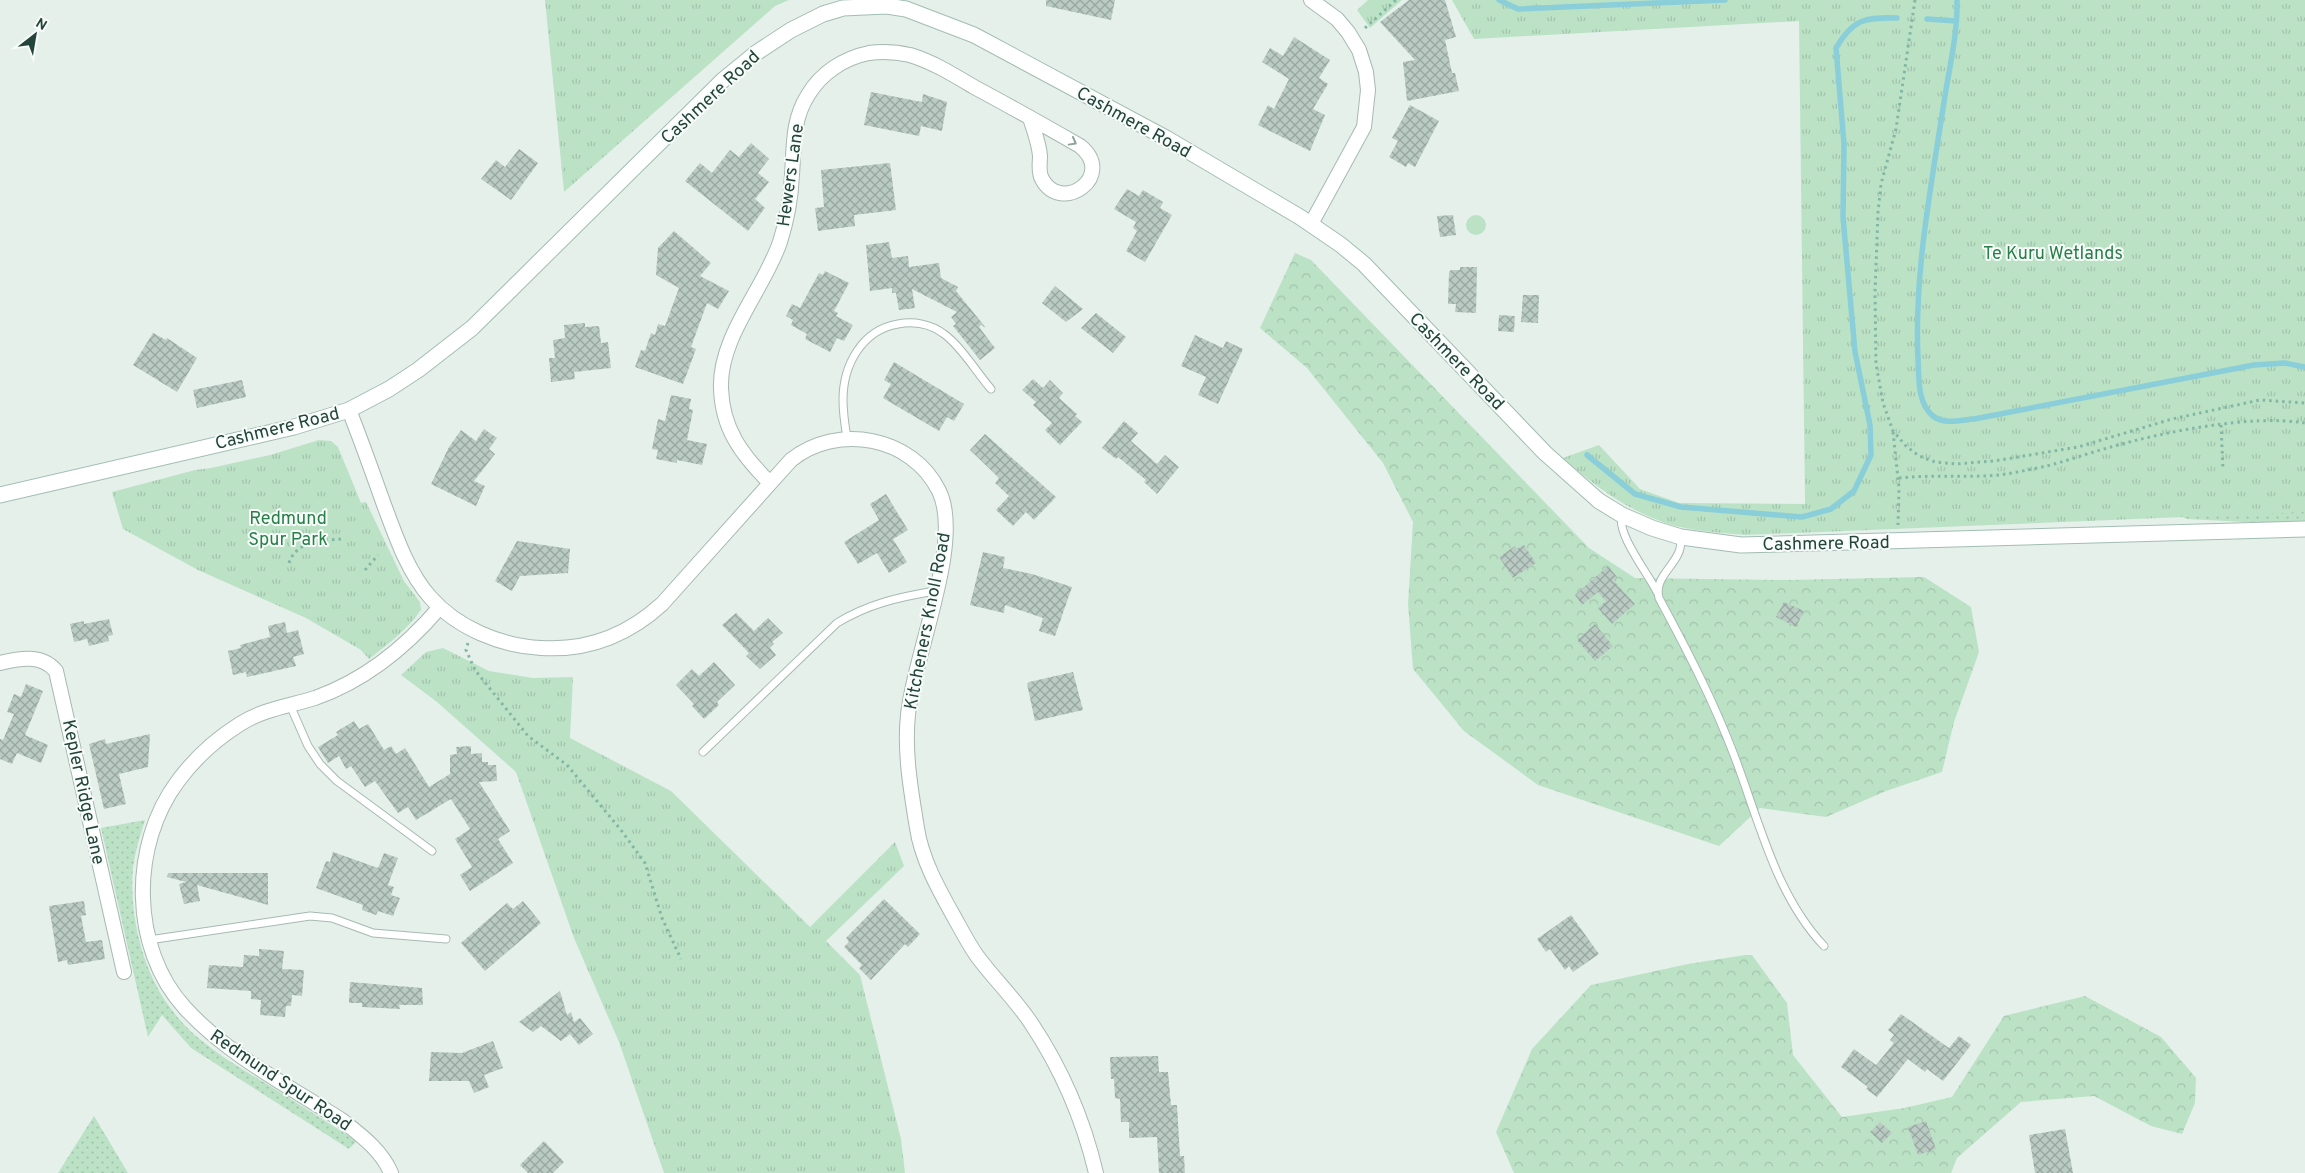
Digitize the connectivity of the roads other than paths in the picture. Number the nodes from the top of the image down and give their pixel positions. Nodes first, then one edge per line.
1 (1311, 0) edge
2 (1030, 118) junction
3 (1311, 224) junction
4 (991, 389) dead end
5 (349, 410) junction
6 (846, 438) junction
7 (770, 483) junction
8 (0, 495) edge
9 (1622, 514) junction
10 (2305, 529) edge
11 (1681, 537) junction
12 (935, 591) junction
13 (1657, 592) junction
14 (440, 606) junction
15 (0, 663) edge
16 (289, 704) junction
17 (703, 752) dead end
18 (432, 851) dead end
19 (446, 939) dead end
20 (148, 940) junction
21 (1824, 946) dead end
22 (124, 972) dead end
23 (391, 1173) edge
24 (1096, 1173) edge

1 - 3 street
2 -> 2 street, Hewers Lane
2 - 7 street, Hewers Lane
3 - 5 street, Cashmere Road
3 - 9 street, Cashmere Road
4 - 6 lane
5 - 8 street, Cashmere Road
5 - 14 street, Kitcheners Knoll Road
6 - 7 street, Kitcheners Knoll Road
6 - 12 street, Kitcheners Knoll Road
7 - 14 street, Kitcheners Knoll Road
9 - 11 street, Cashmere Road
9 - 13 lane
10 - 11 street, Cashmere Road
11 - 13 lane
12 - 17 lane
12 - 24 street, Kitcheners Knoll Road
13 - 21 lane
14 - 16 street, Redmund Spur Road
15 - 22 street, Kepler Ridge Lane
16 - 18 lane
16 - 20 street, Redmund Spur Road
19 - 20 lane
20 - 23 street, Redmund Spur Road

